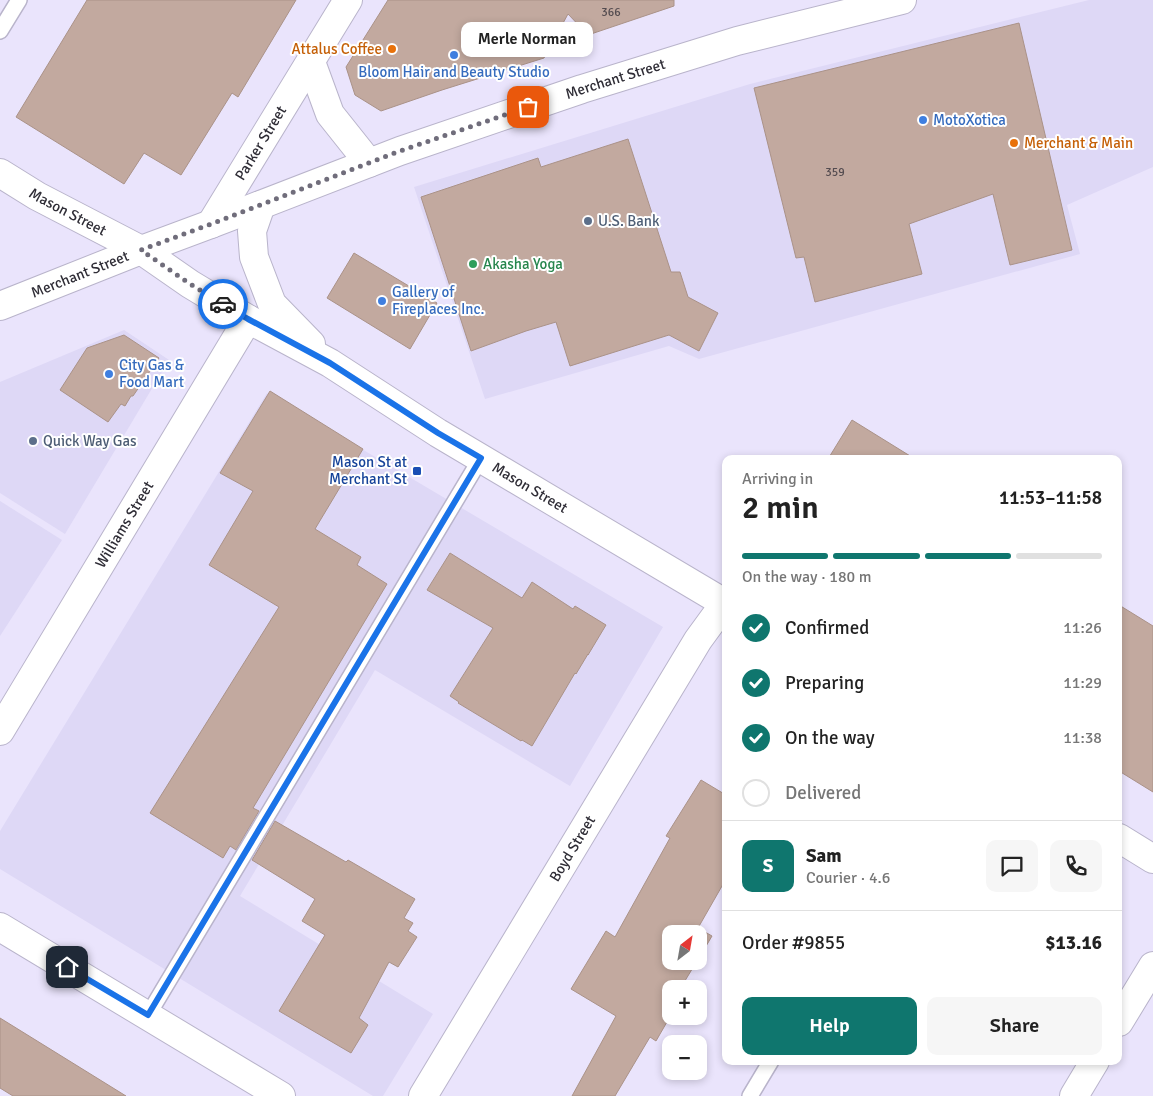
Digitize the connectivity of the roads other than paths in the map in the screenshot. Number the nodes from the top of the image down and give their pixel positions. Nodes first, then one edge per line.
1 (19, 0) edge
2 (348, 0) edge
3 (902, 0) edge
4 (0, 31) edge
5 (311, 62) junction
6 (369, 163) junction
7 (0, 173) edge
8 (260, 205) junction
9 (211, 224) junction
10 (141, 250) junction
11 (0, 306) edge
12 (248, 319) junction
13 (330, 363) junction
14 (481, 458) junction
15 (722, 601) edge
16 (722, 607) edge
17 (0, 731) edge
18 (1122, 840) edge
19 (1153, 859) edge
20 (0, 927) edge
21 (1153, 966) edge
22 (148, 1015) junction
23 (1122, 1017) edge
24 (769, 1065) edge
25 (1093, 1065) edge
26 (281, 1096) edge
27 (424, 1096) edge
28 (750, 1096) edge
29 (1074, 1096) edge

1 - 4 lane
2 - 5 street, Parker Street
3 - 6 street, Merchant Street
5 - 6 street
5 - 9 street, Parker Street
6 - 8 street, Merchant Street
7 - 10 street, Mason Street
8 - 9 street, Merchant Street
8 - 13 street
9 - 10 street, Merchant Street
10 - 11 street, Merchant Street
10 - 12 street, Mason Street
12 - 13 street, Mason Street
12 - 17 street, Williams Street
13 - 14 street, Mason Street
14 - 15 street, Mason Street
14 - 22 lane
16 - 27 street, Boyd Street
18 - 19 street
20 - 22 street
21 - 23 street
22 - 26 street
24 - 28 lane
25 - 29 street

